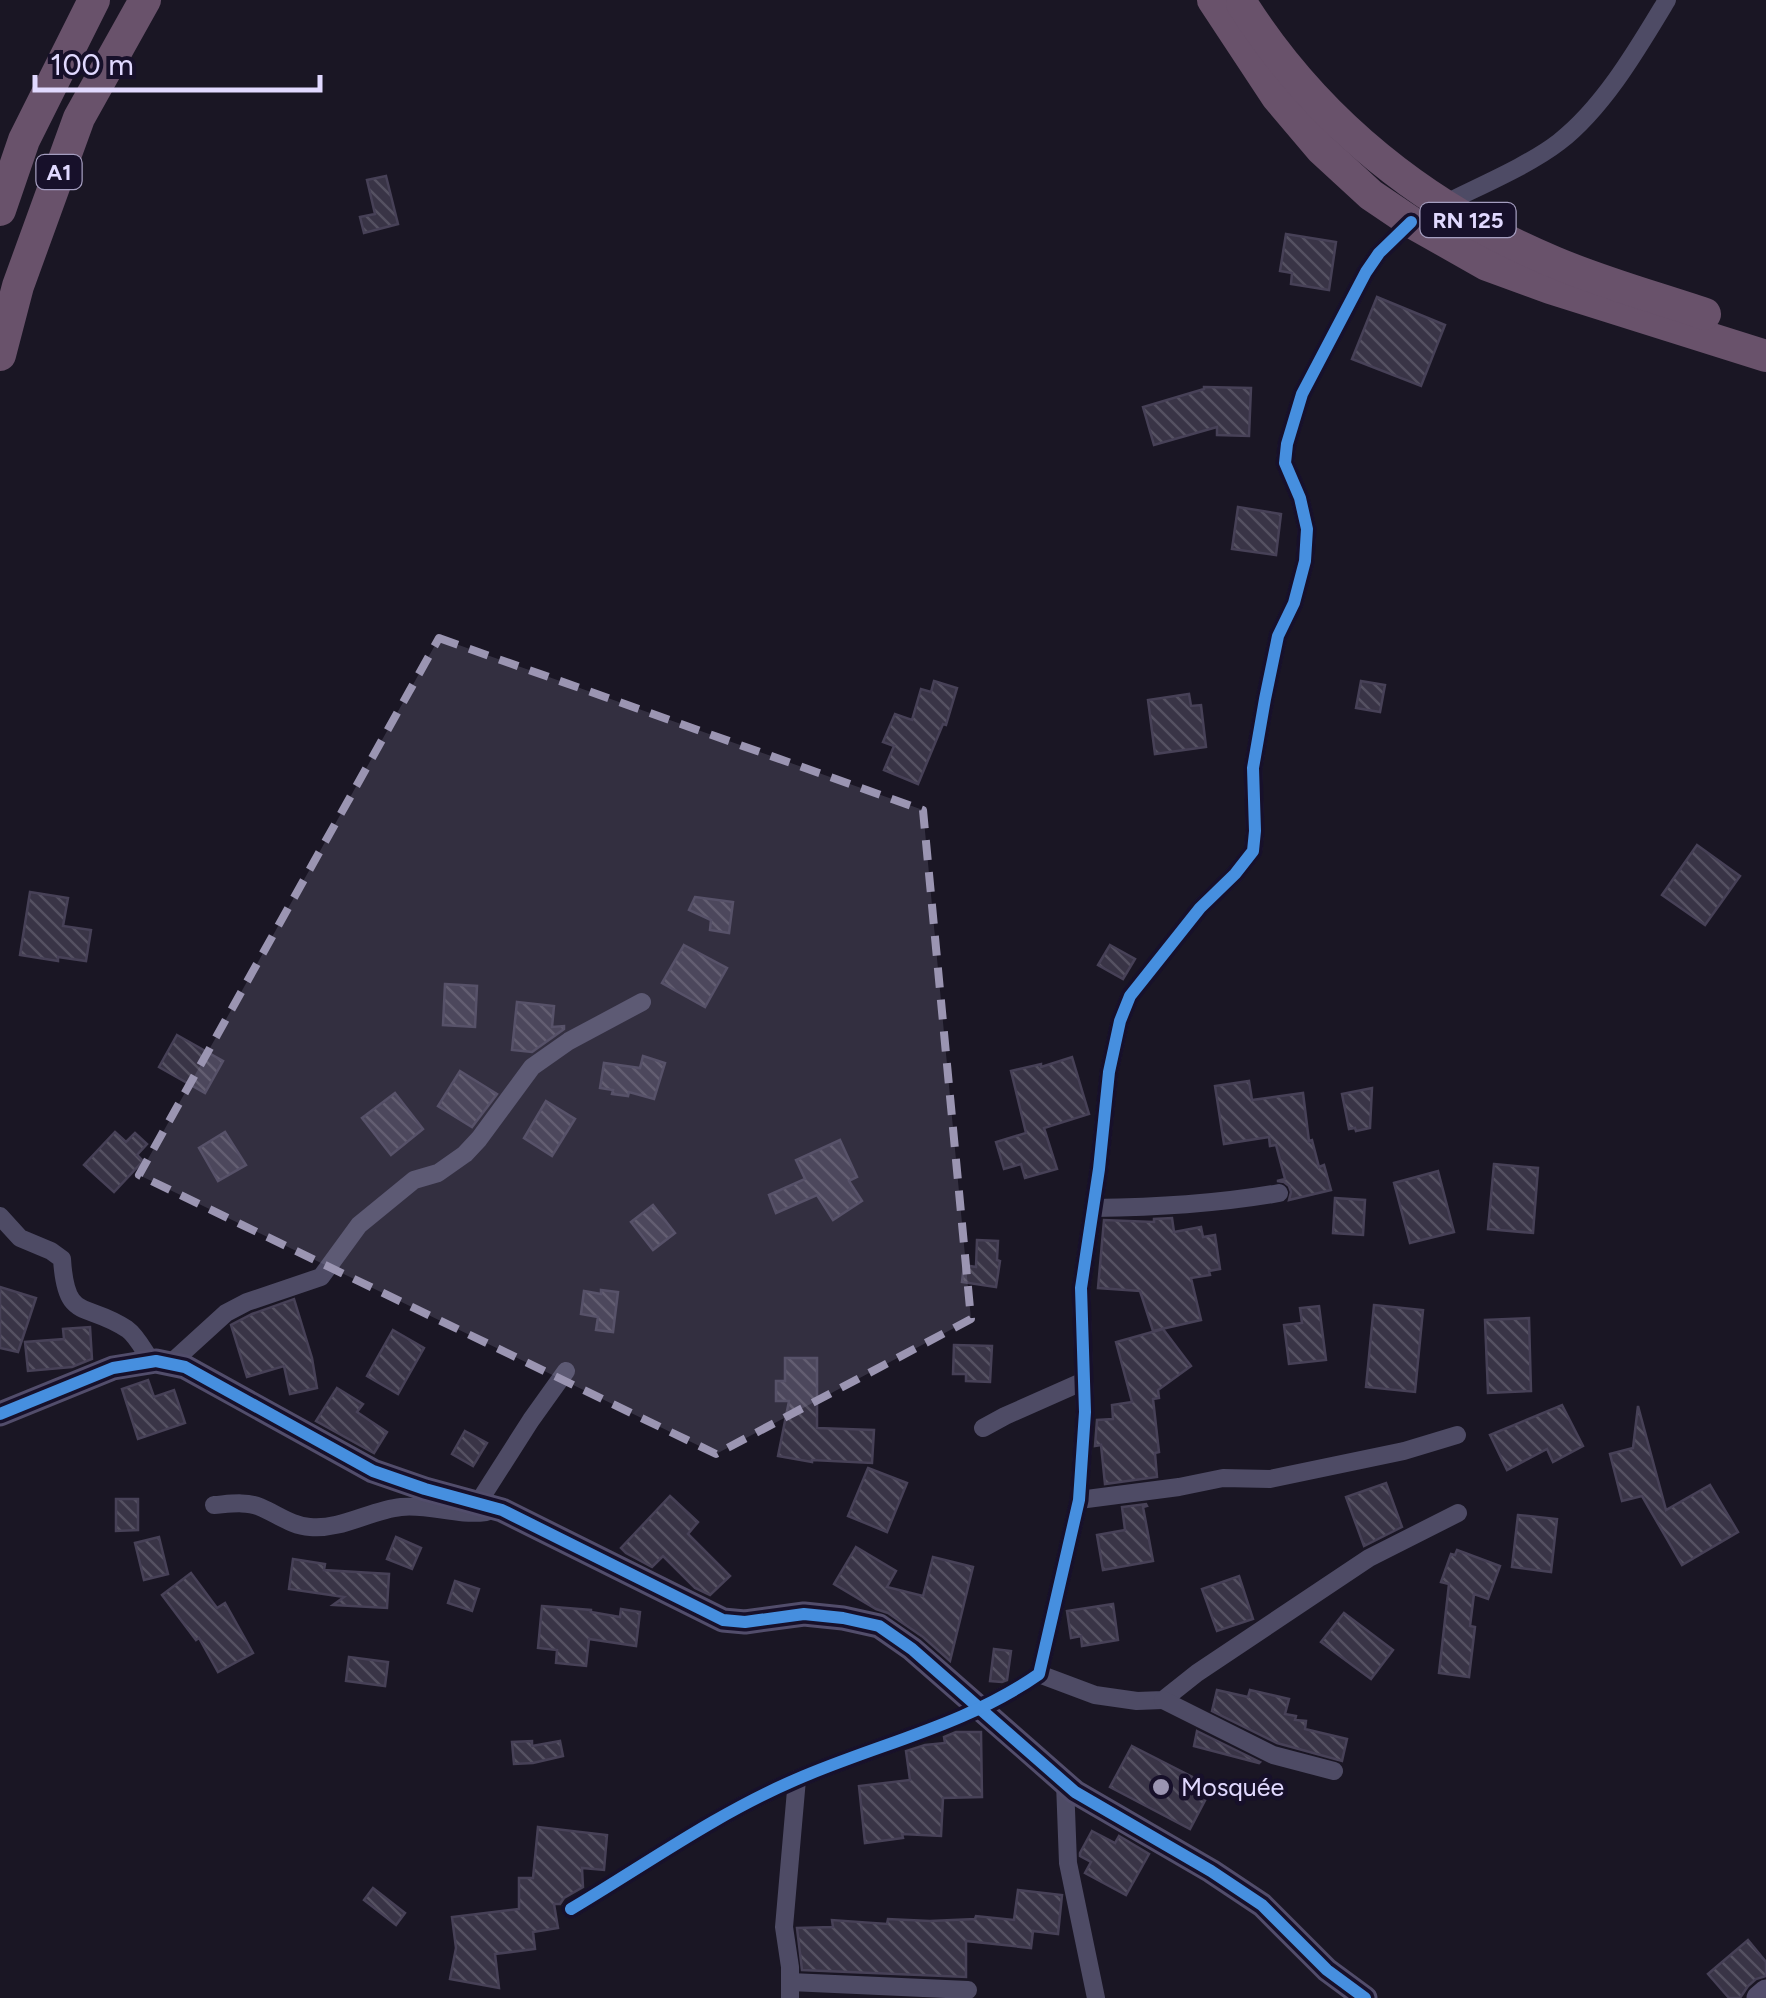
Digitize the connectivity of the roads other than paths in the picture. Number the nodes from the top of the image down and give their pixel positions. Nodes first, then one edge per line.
1 (94, 0) edge
2 (145, 0) edge
3 (1214, 0) edge
4 (1240, 0) edge
5 (1667, 0) edge
6 (1442, 205) junction
7 (0, 210) edge
8 (1411, 222) junction
9 (1766, 335) edge
10 (0, 355) edge
11 (1766, 356) edge
12 (642, 1002) dead end
13 (1279, 1193) dead end
14 (1093, 1208) junction
15 (0, 1216) edge
16 (161, 1362) junction
17 (566, 1371) dead end
18 (1084, 1381) junction
19 (0, 1414) edge
20 (983, 1428) dead end
21 (1457, 1435) dead end
22 (1079, 1500) junction
23 (214, 1505) dead end
24 (490, 1506) junction
25 (1458, 1512) dead end
26 (1039, 1674) junction
27 (1164, 1700) junction
28 (982, 1709) junction
29 (1334, 1771) dead end
30 (797, 1779) junction
31 (1065, 1783) junction
32 (571, 1909) dead end
33 (790, 1990) edge
34 (968, 1990) dead end
35 (1766, 1992) edge
36 (1096, 1998) edge
37 (1365, 1998) edge
38 (1759, 1998) edge

1 - 7 highway, A1
2 - 10 highway, A1
3 - 8 highway
4 - 6 highway, RN 125
5 - 6 street
6 - 9 highway, RN 125
8 - 11 highway
8 - 14 street
12 - 16 street
13 - 14 street
14 - 18 street
15 - 16 street
16 - 19 street
16 - 24 street
17 - 24 street
18 - 20 street
18 - 22 street
21 - 22 street
22 - 26 street
23 - 24 street
24 - 28 street
25 - 27 street
26 - 27 street
26 - 28 street
27 - 29 street
28 - 30 street
28 - 31 street
30 - 32 street
30 - 33 street
31 - 36 street
31 - 37 street
33 - 34 street
35 - 38 street

